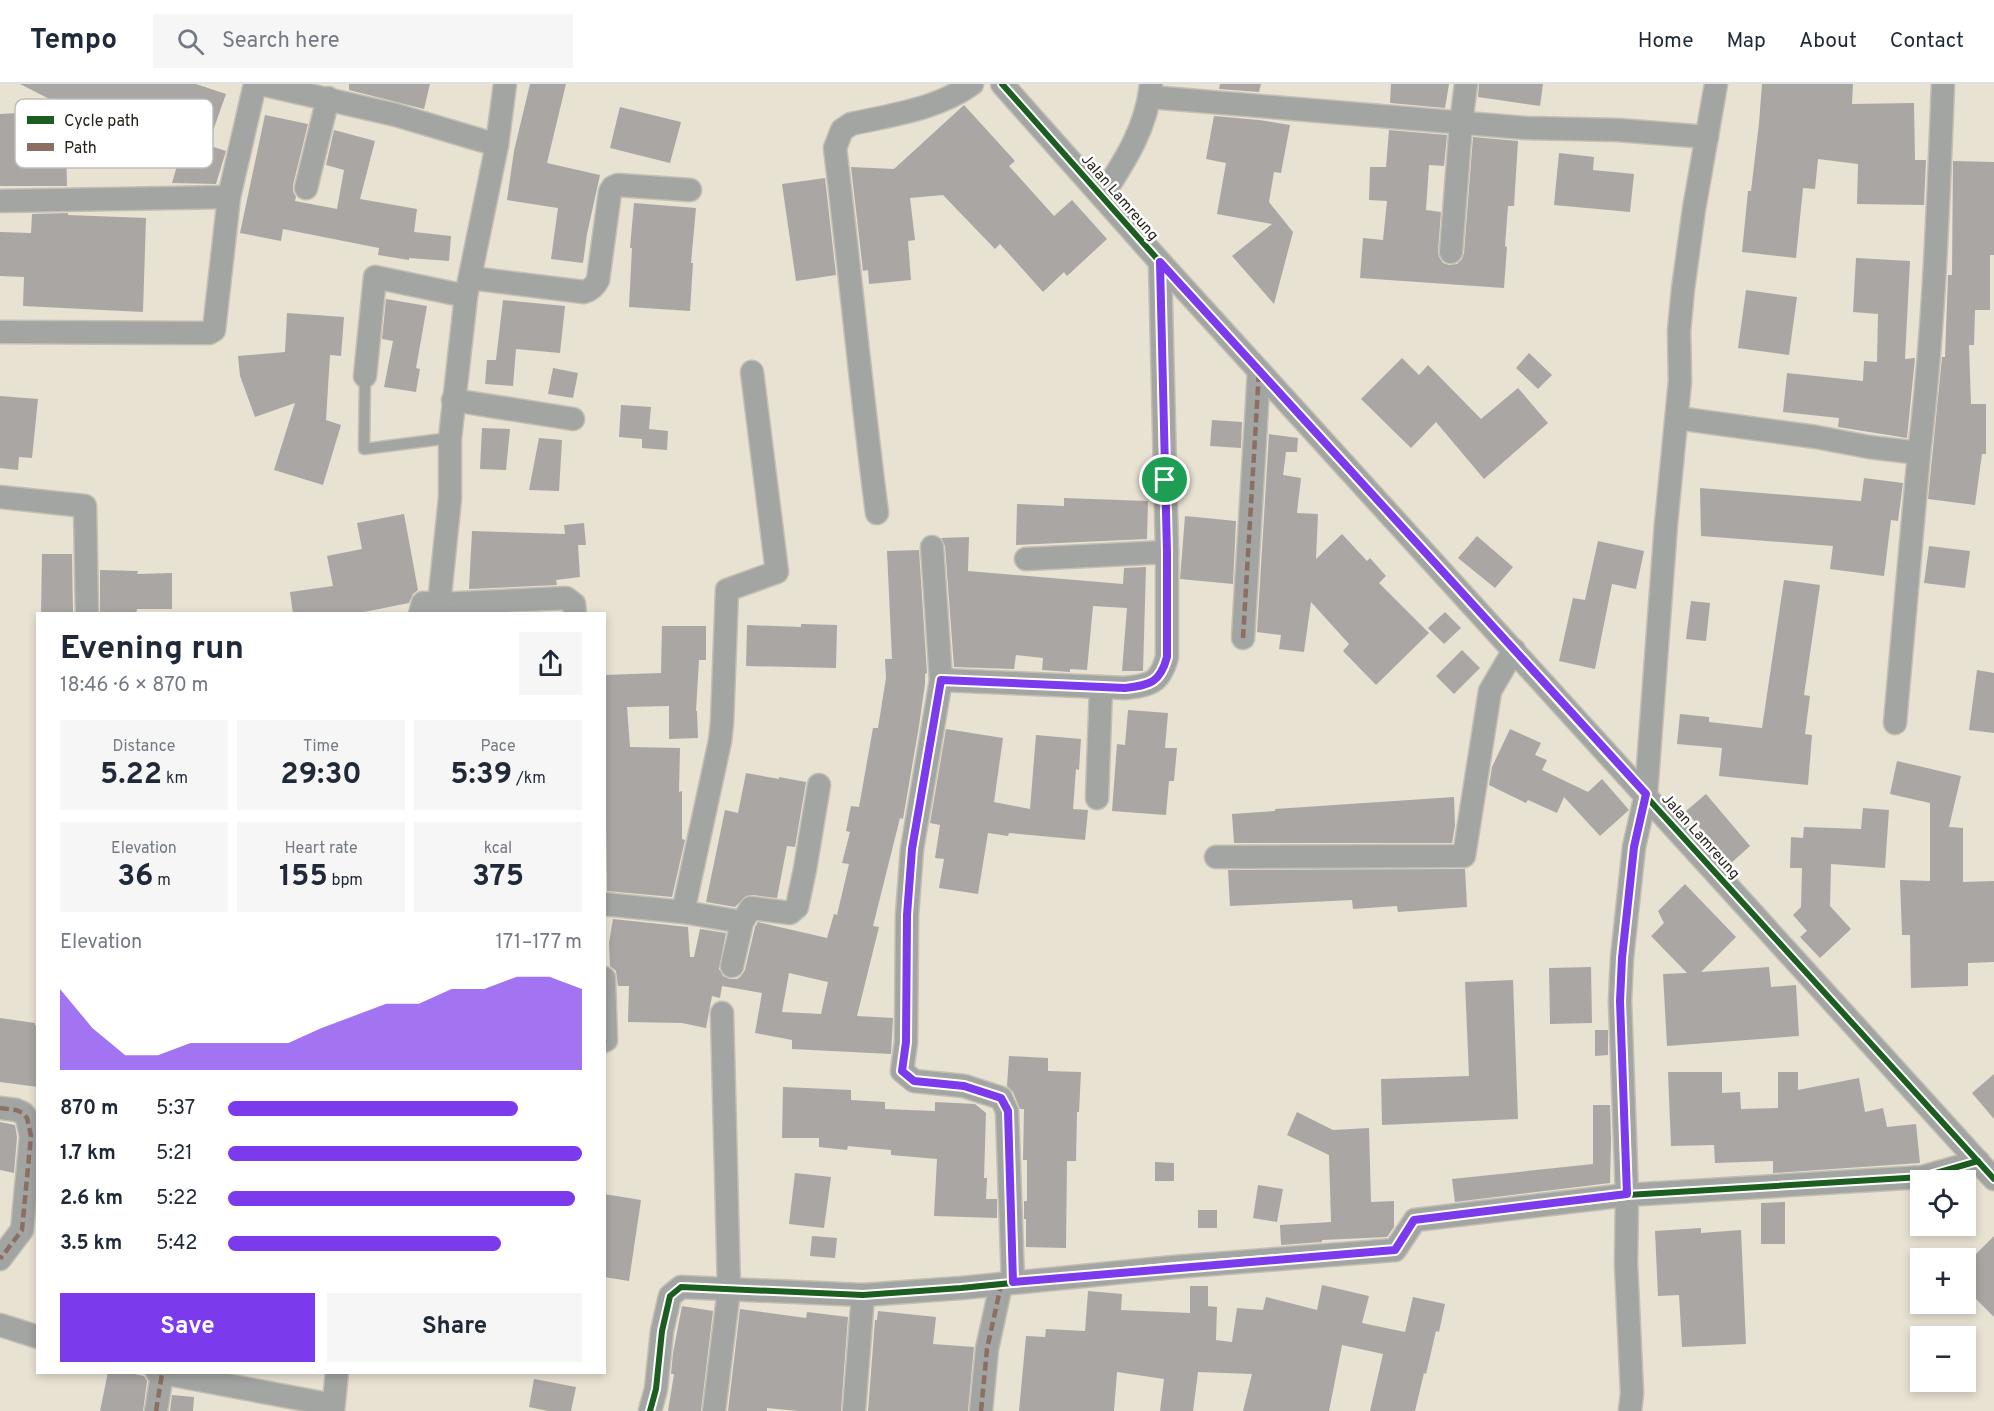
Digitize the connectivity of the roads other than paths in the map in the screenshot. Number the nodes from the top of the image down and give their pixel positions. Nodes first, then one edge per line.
1 (255, 84) edge
2 (505, 84) edge
3 (972, 84) edge
4 (1002, 84) edge
5 (1466, 84) edge
6 (1716, 84) edge
7 (1943, 84) edge
8 (275, 85) edge
9 (1150, 91) edge
10 (328, 98) junction
11 (1461, 123) junction
12 (1707, 137) junction
13 (497, 145) junction
14 (306, 188) dead end
15 (690, 190) dead end
16 (1102, 196) junction
17 (229, 197) junction
18 (0, 201) edge
19 (1451, 252) dead end
20 (1160, 262) junction
21 (469, 287) junction
22 (0, 332) edge
23 (1259, 370) junction
24 (752, 372) dead end
25 (365, 376) joint
26 (453, 400) junction
27 (1677, 418) junction
28 (573, 419) dead end
29 (450, 438) junction
30 (1919, 453) junction
31 (0, 497) edge
32 (877, 513) dead end
33 (932, 547) dead end
34 (1167, 552) junction
35 (1026, 559) dead end
36 (430, 609) edge
37 (87, 612) edge
38 (575, 612) edge
39 (1243, 638) dead end
40 (1514, 650) junction
41 (941, 680) junction
42 (1101, 687) junction
43 (1895, 723) dead end
44 (819, 785) dead end
45 (1646, 794) junction
46 (1097, 798) dead end
47 (1216, 857) dead end
48 (606, 904) edge
49 (682, 912) junction
50 (742, 922) junction
51 (732, 966) dead end
52 (722, 1013) dead end
53 (0, 1108) edge
54 (1978, 1161) junction
55 (1994, 1179) edge
56 (1627, 1194) junction
57 (0, 1259) edge
58 (1007, 1283) junction
59 (729, 1289) junction
60 (863, 1295) junction
61 (0, 1325) edge
62 (36, 1336) edge
63 (159, 1374) edge
64 (164, 1374) edge
65 (337, 1374) edge
66 (333, 1408) edge
67 (156, 1411) edge
68 (650, 1411) edge
69 (714, 1411) edge
70 (854, 1411) edge
71 (981, 1411) edge
72 (1630, 1411) edge

1 - 17 street
2 - 13 street
3 - 32 street
4 - 16 street, Jalan Lamreung
5 - 11 street
6 - 12 street
7 - 30 street
8 - 10 street
9 - 11 street
9 - 16 street
10 - 13 street
10 - 14 street
11 - 12 street
11 - 19 street
12 - 27 street
13 - 21 street
15 - 21 street
16 - 20 street, Jalan Lamreung
17 - 18 street
17 - 22 street
20 - 23 street, Jalan Lamreung
20 - 34 street
21 - 25 street
21 - 26 street
23 - 39 street
23 - 40 street, Jalan Lamreung
24 - 49 street
25 - 29 lane
26 - 28 street
26 - 29 street
27 - 30 street
27 - 45 street
29 - 36 street
30 - 43 street
31 - 37 street
33 - 41 street
34 - 35 street
34 - 42 street
36 - 38 street
40 - 45 street, Jalan Lamreung
40 - 47 street
41 - 42 street
41 - 58 street
42 - 46 street
44 - 50 street
45 - 54 street, Jalan Lamreung
45 - 56 street
48 - 49 street
49 - 50 street
50 - 51 street
52 - 59 street
53 - 57 street
54 - 55 street, Jalan Lamreung
54 - 56 street
56 - 58 street
56 - 72 street
58 - 60 street
58 - 71 street
59 - 60 street
59 - 68 street
59 - 69 street
60 - 70 street
61 - 62 street
63 - 67 street
64 - 66 street
65 - 66 street

